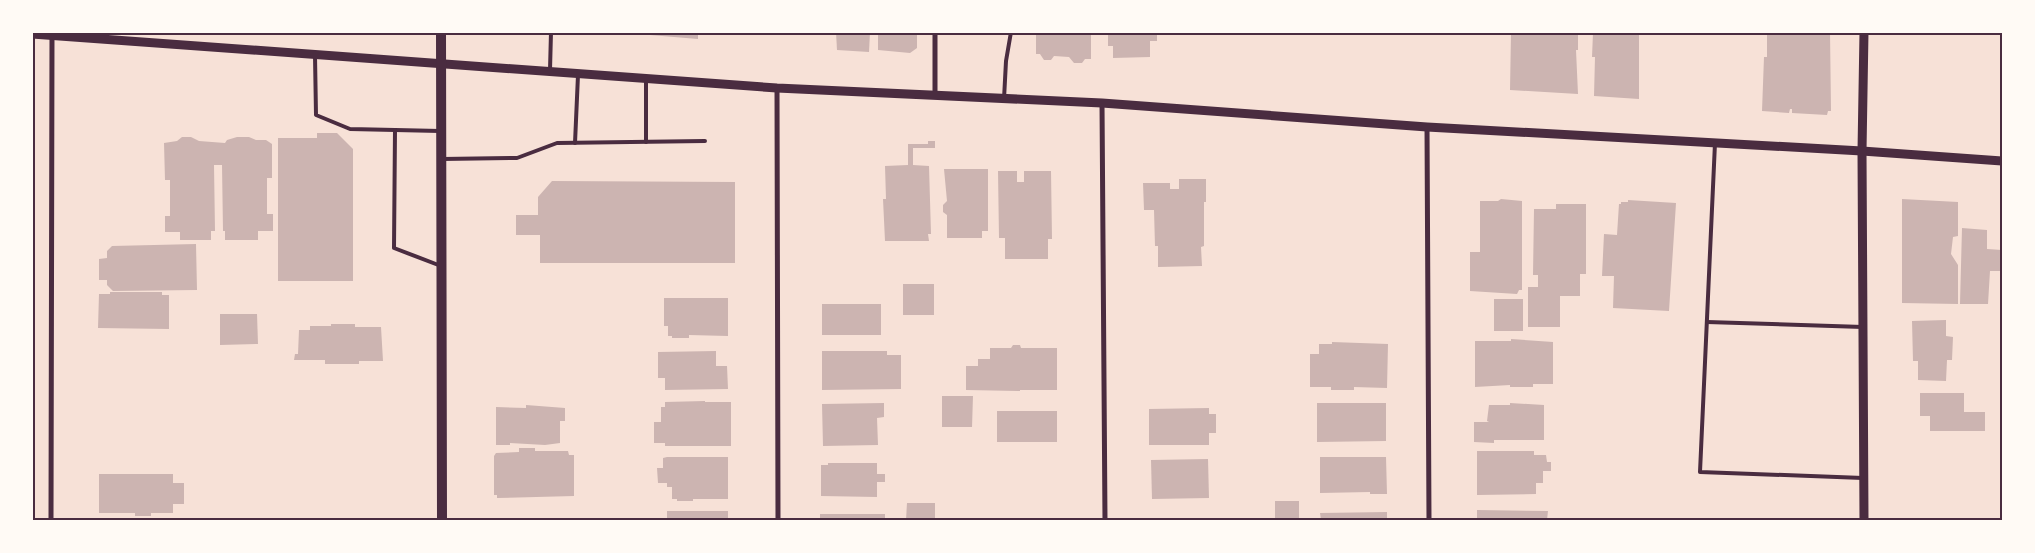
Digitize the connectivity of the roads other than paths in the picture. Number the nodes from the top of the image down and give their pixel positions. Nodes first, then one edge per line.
1 (441, 32) edge
2 (551, 32) edge
3 (935, 32) edge
4 (1011, 32) edge
5 (1864, 32) edge
6 (32, 34) edge
7 (52, 35) junction
8 (315, 54) junction
9 (442, 63) junction
10 (550, 71) junction
11 (578, 73) junction
12 (646, 78) junction
13 (777, 88) junction
14 (935, 96) junction
15 (1004, 99) junction
16 (1102, 103) junction
17 (1427, 127) junction
18 (395, 130) junction
19 (442, 131) junction
20 (704, 141) dead end
21 (575, 142) junction
22 (646, 142) junction
23 (1715, 143) junction
24 (1862, 151) junction
25 (442, 159) junction
26 (2002, 160) edge
27 (442, 267) junction
28 (1707, 322) junction
29 (1862, 328) junction
30 (1864, 478) junction
31 (51, 520) edge
32 (442, 520) edge
33 (778, 520) edge
34 (1105, 520) edge
35 (1429, 520) edge
36 (1864, 520) edge

1 - 9 main road
2 - 10 lane
3 - 14 street
4 - 15 lane
5 - 24 street
6 - 7 street
7 - 8 street
7 - 31 street
8 - 9 street
8 - 18 lane
9 - 10 street
9 - 19 main road
10 - 11 street
11 - 12 street
11 - 21 lane
12 - 13 street
12 - 22 lane
13 - 14 street
13 - 33 street
14 - 15 street
15 - 16 street
16 - 17 street
16 - 34 street
17 - 23 street
17 - 35 street
18 - 19 lane
18 - 27 lane
19 - 25 main road
20 - 22 lane
21 - 22 lane
21 - 25 lane
23 - 24 street
23 - 28 lane
24 - 26 street
24 - 29 street
25 - 27 main road
27 - 32 main road
28 - 29 lane
28 - 30 lane
29 - 30 street
30 - 36 street

